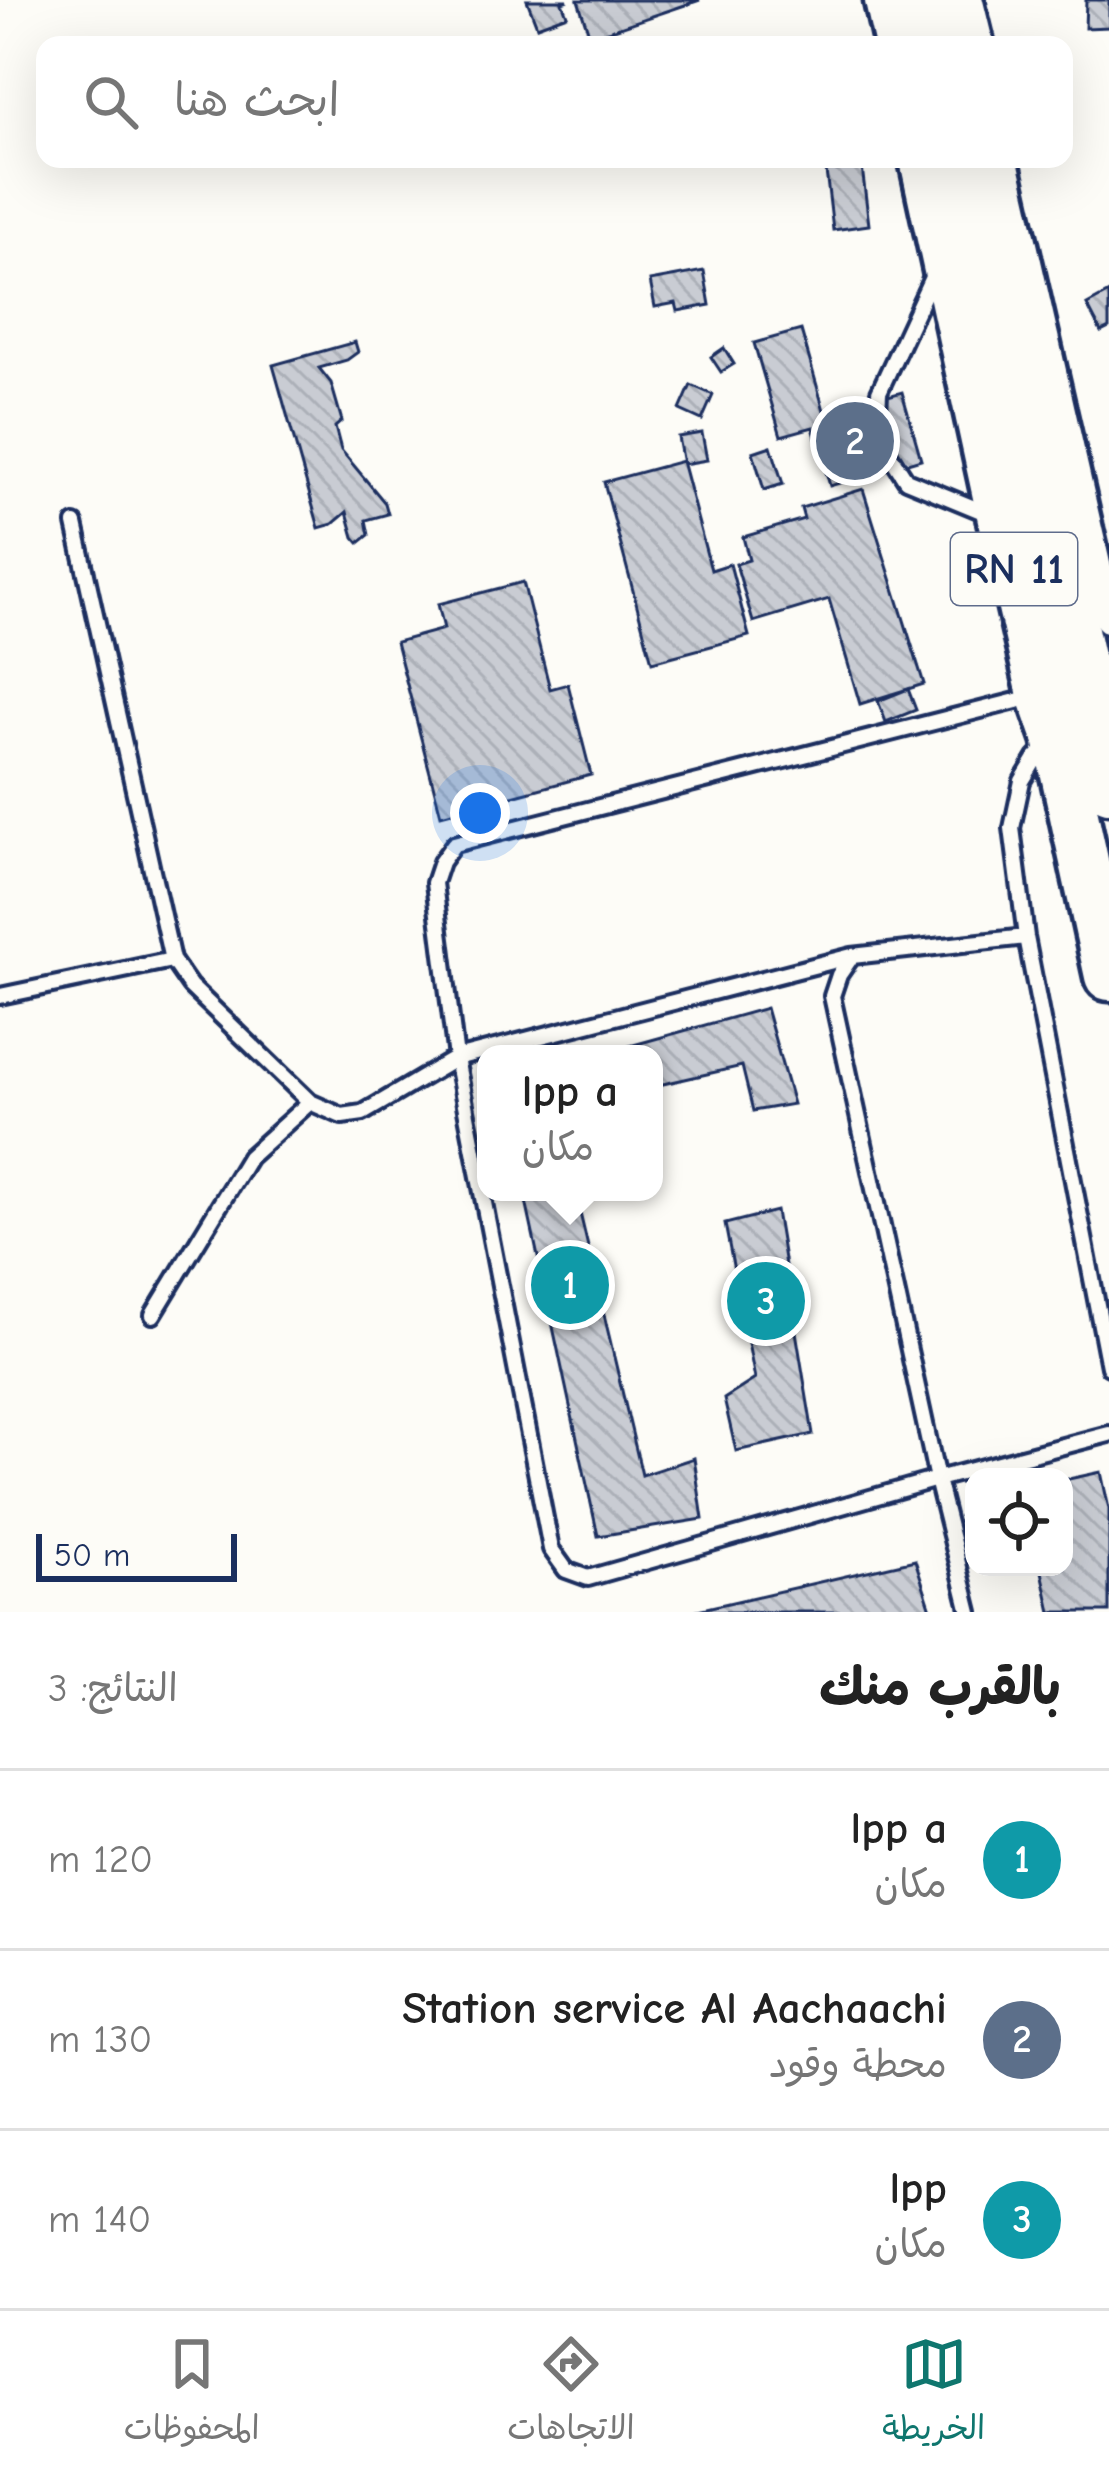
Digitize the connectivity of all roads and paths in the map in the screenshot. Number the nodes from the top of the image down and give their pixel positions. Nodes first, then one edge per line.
1 (889, 0) edge
2 (933, 0) edge
3 (969, 0) edge
4 (897, 36) edge
5 (941, 36) edge
6 (978, 36) edge
7 (926, 168) edge
8 (971, 168) edge
9 (1006, 168) edge
10 (944, 251) junction
11 (1002, 519) junction
12 (75, 524) dead end
13 (1109, 619) edge
14 (1050, 716) junction
15 (1109, 788) edge
16 (1026, 937) junction
17 (852, 956) junction
18 (172, 960) junction
19 (1109, 976) edge
20 (0, 996) edge
21 (506, 1045) edge
22 (477, 1053) edge
23 (456, 1058) junction
24 (310, 1102) junction
25 (477, 1167) edge
26 (484, 1201) edge
27 (153, 1315) dead end
28 (1109, 1367) edge
29 (1109, 1434) edge
30 (937, 1479) junction
31 (970, 1612) edge

1 - 4 highway
2 - 5 highway
3 - 6 street
7 - 10 highway, RN 11
8 - 15 highway, RN 11
9 - 13 street
10 - 11 highway, RN 11
10 - 11 lane
11 - 14 highway, RN 11
12 - 18 lane
14 - 16 lane
14 - 19 highway, RN 11
14 - 23 lane
16 - 17 lane
16 - 28 lane
17 - 21 lane
17 - 30 lane
18 - 20 lane
18 - 24 lane
22 - 23 lane
23 - 24 lane
23 - 25 lane
24 - 27 lane
26 - 30 lane
29 - 30 lane
30 - 31 lane

